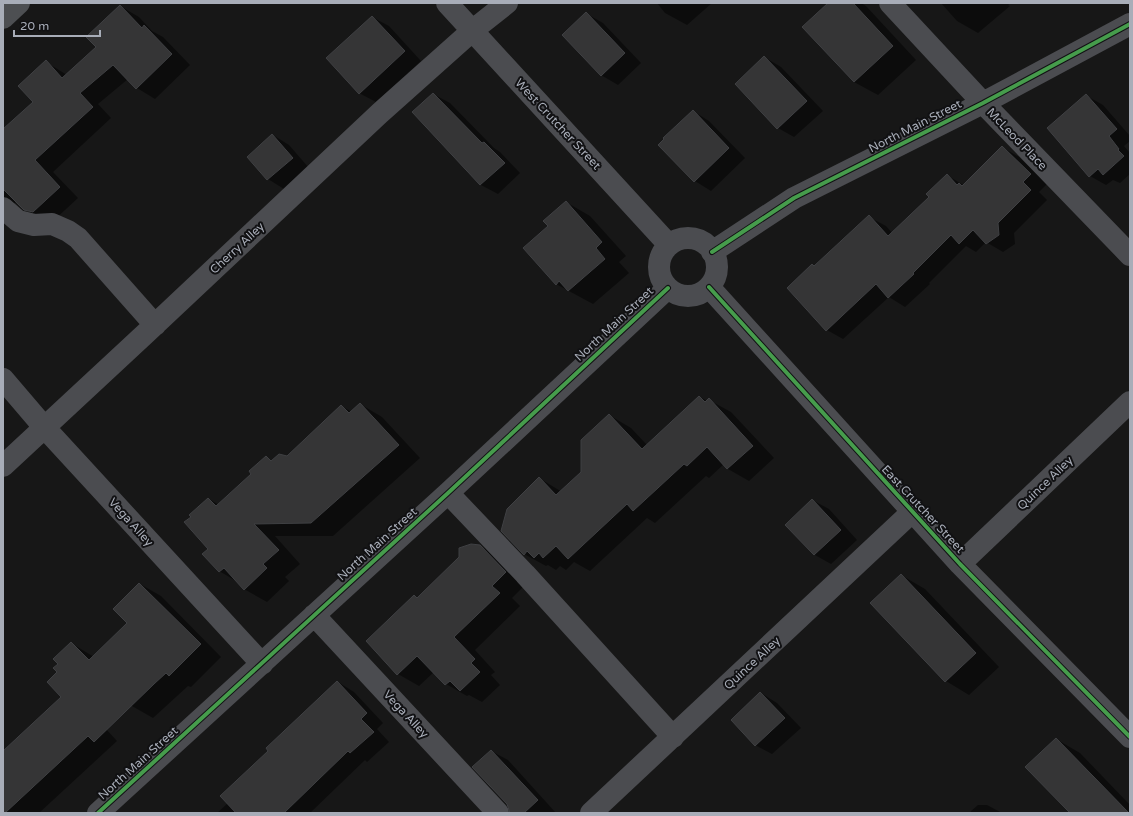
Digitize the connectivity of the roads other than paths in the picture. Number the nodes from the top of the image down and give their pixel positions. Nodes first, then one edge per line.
1 (19, 3) edge
2 (447, 3) edge
3 (507, 3) edge
4 (890, 3) edge
5 (3, 18) edge
6 (1130, 24) edge
7 (473, 30) junction
8 (983, 103) junction
9 (3, 208) edge
10 (669, 245) junction
11 (712, 252) junction
12 (1130, 255) edge
13 (708, 287) junction
14 (668, 288) junction
15 (155, 326) junction
16 (3, 379) edge
17 (1130, 402) edge
18 (44, 427) junction
19 (3, 466) edge
20 (448, 492) junction
21 (912, 512) junction
22 (960, 564) junction
23 (314, 615) junction
24 (262, 664) junction
25 (673, 737) junction
26 (1130, 737) edge
27 (98, 813) edge
28 (498, 813) edge
29 (591, 813) edge

1 - 5 main road
2 - 7 street, West Crutcher Street
3 - 7 street, Cherry Alley
4 - 8 street, McLeod Place
6 - 8 street, North Main Street
7 - 10 street, West Crutcher Street
7 - 15 street, Cherry Alley
8 - 11 street, North Main Street
8 - 12 street, McLeod Place
9 - 15 street
10 - 11 street
10 - 14 street, North Main Street
11 - 13 street
13 - 14 street, North Main Street
13 - 21 street, East Crutcher Street
14 - 20 street, North Main Street
15 - 18 street, Cherry Alley
16 - 18 street, Vega Alley
17 - 22 street, Quince Alley
18 - 19 street, Cherry Alley
18 - 24 street, Vega Alley
20 - 23 street, North Main Street
20 - 25 street
21 - 22 street, East Crutcher Street
21 - 25 street, Quince Alley
22 - 26 street, East Crutcher Street
23 - 24 street, North Main Street
23 - 28 street, Vega Alley
24 - 27 street, North Main Street
25 - 29 street, Quince Alley

